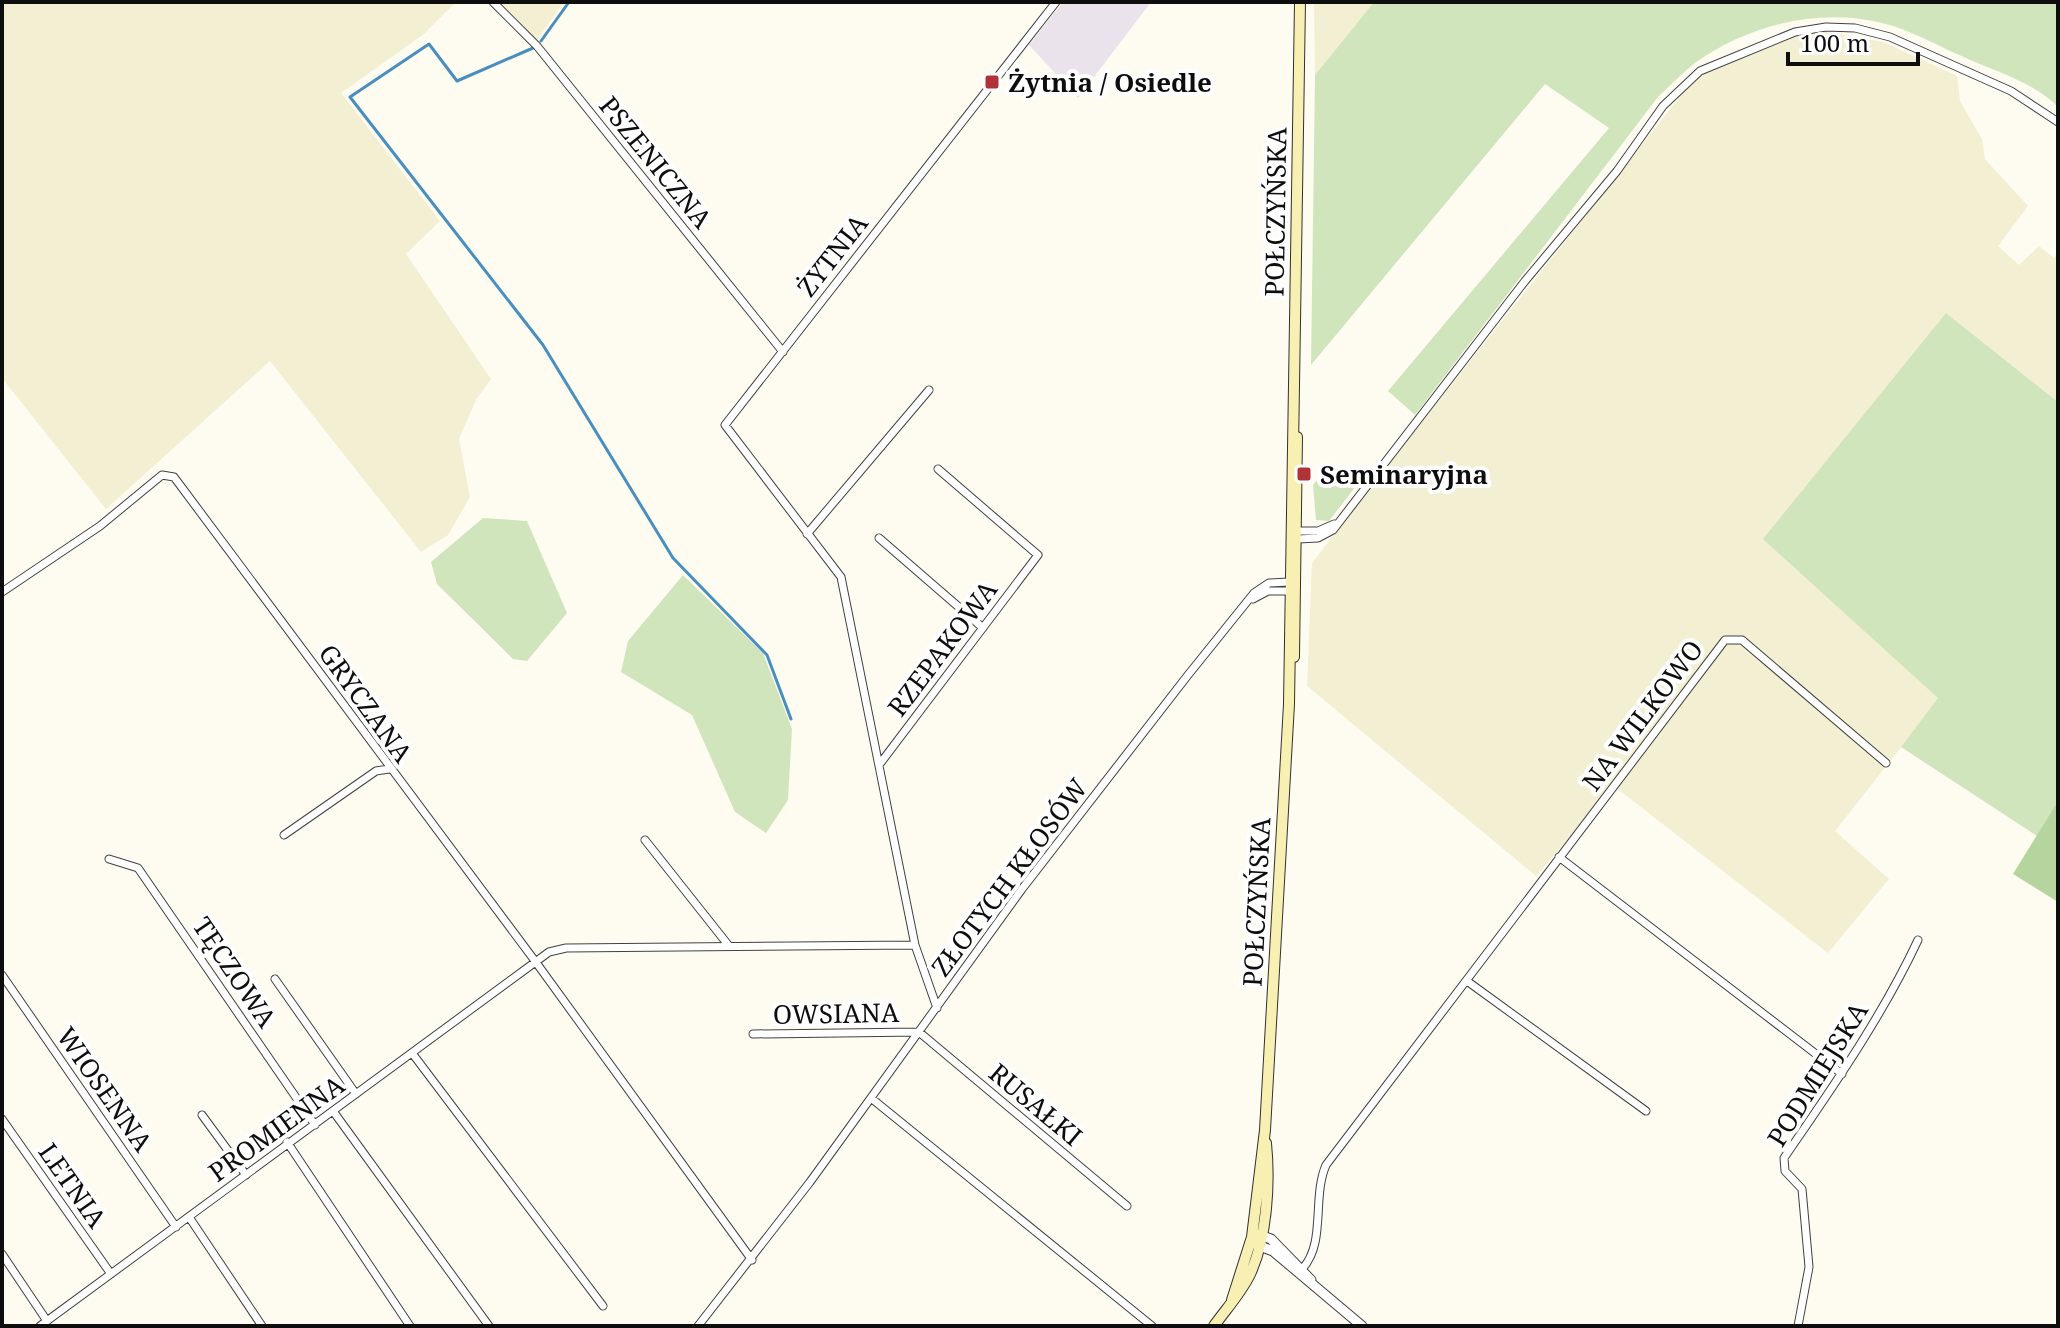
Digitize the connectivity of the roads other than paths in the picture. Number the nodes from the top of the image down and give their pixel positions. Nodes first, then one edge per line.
1 (493, 2) edge
2 (1056, 2) edge
3 (1300, 2) edge
4 (2058, 122) edge
5 (783, 352) junction
6 (929, 390) dead end
7 (938, 469) dead end
8 (807, 534) junction
9 (1295, 534) junction
10 (879, 538) dead end
11 (1292, 587) junction
12 (2, 592) edge
13 (983, 628) junction
14 (1886, 763) dead end
15 (879, 765) junction
16 (389, 769) junction
17 (284, 835) dead end
18 (645, 840) dead end
19 (1559, 857) junction
20 (109, 859) dead end
21 (1918, 940) dead end
22 (915, 945) junction
23 (729, 946) junction
24 (535, 961) junction
25 (2, 975) edge
26 (275, 979) dead end
27 (1467, 981) junction
28 (937, 1008) junction
29 (919, 1032) junction
30 (753, 1034) dead end
31 (412, 1053) junction
32 (1842, 1074) junction
33 (356, 1094) junction
34 (871, 1098) junction
35 (333, 1111) junction
36 (1646, 1111) dead end
37 (202, 1115) dead end
38 (2, 1119) edge
39 (315, 1125) junction
40 (287, 1142) junction
41 (246, 1175) junction
42 (1127, 1206) dead end
43 (189, 1217) junction
44 (176, 1227) junction
45 (1256, 1239) junction
46 (2, 1254) edge
47 (752, 1260) junction
48 (1303, 1268) junction
49 (111, 1274) junction
50 (1313, 1282) junction
51 (603, 1306) dead end
52 (44, 1323) edge
53 (262, 1326) edge
54 (410, 1326) edge
55 (489, 1326) edge
56 (698, 1326) edge
57 (1152, 1326) edge
58 (1214, 1326) edge
59 (1362, 1326) edge
60 (1798, 1326) edge

1 - 5 street, PSZENICZNA
2 - 5 street, ŻYTNIA
3 - 9 main road, POŁCZYŃSKA
4 - 9 street
5 - 8 street, ŻYTNIA
6 - 8 street
7 - 13 street, RZEPAKOWA
8 - 15 street, ŻYTNIA
9 - 11 main road, POŁCZYŃSKA
10 - 13 street
11 - 28 street, ZŁOTYCH KŁOSÓW
11 - 45 main road, POŁCZYŃSKA
12 - 16 street, GRYCZANA
13 - 15 street, RZEPAKOWA
14 - 19 street, NA WILKOWO
15 - 22 street, ŻYTNIA
16 - 17 street
16 - 24 street, GRYCZANA
18 - 23 street
19 - 27 street, NA WILKOWO
19 - 32 street
20 - 39 street, TĘCZOWA
21 - 32 street, PODMIEJSKA
22 - 23 street
22 - 28 street, ŻYTNIA
23 - 24 street
24 - 31 street, PROMIENNA
24 - 47 street, GRYCZANA
25 - 44 street, WIOSENNA
26 - 33 street
27 - 36 street
27 - 48 street, NA WILKOWO
28 - 29 street, ZŁOTYCH KŁOSÓW
29 - 30 street, OWSIANA
29 - 34 street, ZŁOTYCH KŁOSÓW
29 - 42 street, RUSAŁKI
31 - 33 street, PROMIENNA
31 - 51 street
32 - 60 street, PODMIEJSKA
33 - 35 street, PROMIENNA
34 - 47 street, ZŁOTYCH KŁOSÓW
34 - 57 street
35 - 39 street, PROMIENNA
35 - 55 street
37 - 41 street
38 - 49 street, LETNIA
39 - 40 street, PROMIENNA
40 - 41 street, PROMIENNA
40 - 54 street
41 - 43 street, PROMIENNA
43 - 44 street, PROMIENNA
43 - 53 street
44 - 49 street, PROMIENNA
45 - 48 street
45 - 50 street
45 - 58 main road, POŁCZYŃSKA
46 - 52 street
47 - 56 street, ZŁOTYCH KŁOSÓW
48 - 50 street
49 - 52 street, PROMIENNA
50 - 59 street

